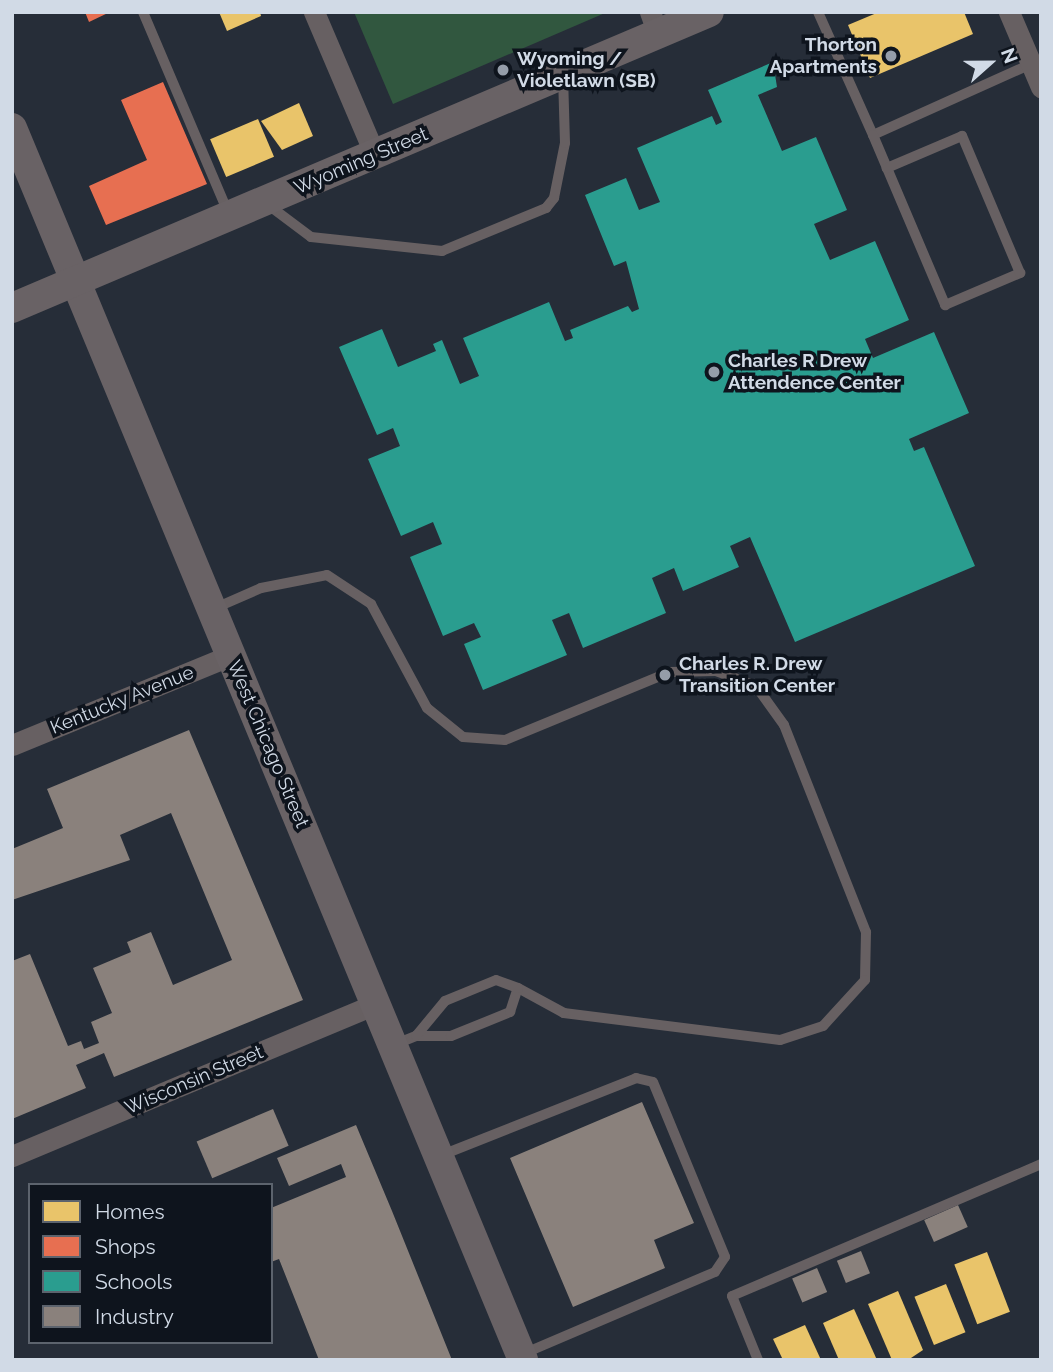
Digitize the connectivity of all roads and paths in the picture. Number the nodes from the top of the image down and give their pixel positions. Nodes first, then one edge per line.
1 (143, 12) edge
2 (314, 12) edge
3 (709, 12) edge
4 (818, 12) edge
5 (1009, 12) edge
6 (654, 23) edge
7 (1031, 64) junction
8 (563, 75) junction
9 (1041, 87) edge
10 (12, 128) edge
11 (873, 135) junction
12 (375, 155) junction
13 (887, 168) junction
14 (264, 202) junction
15 (230, 216) junction
16 (76, 282) junction
17 (12, 308) edge
18 (212, 609) junction
19 (231, 655) junction
20 (14, 740) edge
21 (518, 988) junction
22 (376, 1004) junction
23 (405, 1041) junction
24 (12, 1156) edge
25 (439, 1156) junction
26 (1041, 1164) edge
27 (522, 1357) edge
28 (758, 1360) edge

1 - 15 lane
2 - 12 street
3 - 6 street, Wyoming Street
4 - 11 lane
5 - 7 street
6 - 8 street, Wyoming Street
7 - 9 street
7 - 11 lane
8 - 12 street, Wyoming Street
8 - 14 lane
10 - 16 street, West Chicago Street
11 - 13 lane
12 - 14 street, Wyoming Street
13 - 13 lane
14 - 15 street, Wyoming Street
15 - 16 street, Wyoming Street
16 - 17 street, Wyoming Street
16 - 18 street, West Chicago Street
18 - 19 street, West Chicago Street
18 - 21 lane
19 - 20 street, Kentucky Avenue
19 - 22 street, West Chicago Street
21 - 23 lane
21 - 23 lane
22 - 23 street, West Chicago Street
22 - 24 street, Wisconsin Street
23 - 25 street, West Chicago Street
25 - 27 street, West Chicago Street
25 - 27 lane
26 - 28 lane

